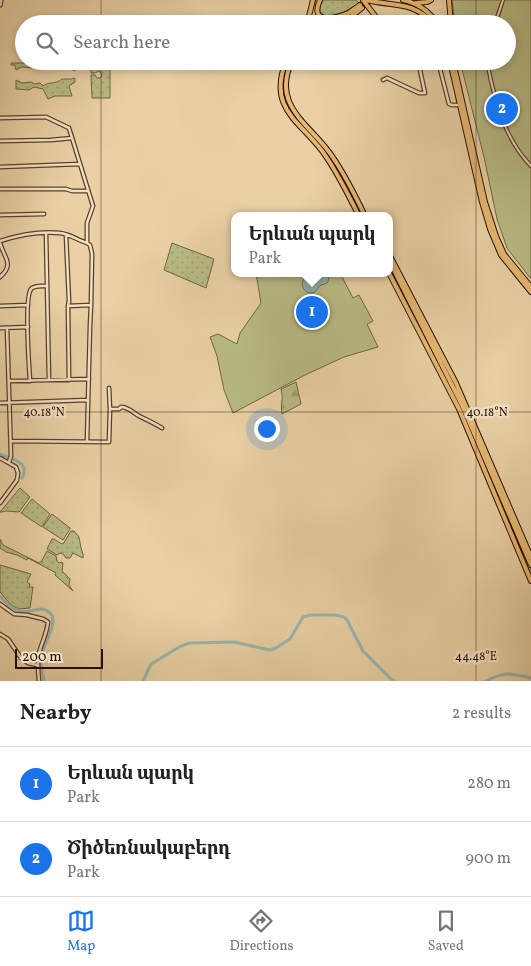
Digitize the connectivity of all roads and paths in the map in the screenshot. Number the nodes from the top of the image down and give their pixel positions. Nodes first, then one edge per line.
1 (1, 0) edge
2 (313, 0) edge
3 (320, 0) edge
4 (364, 0) edge
5 (403, 0) edge
6 (431, 0) edge
7 (449, 0) edge
8 (503, 0) edge
9 (414, 3) junction
10 (0, 5) edge
11 (361, 6) dead end
12 (353, 13) junction
13 (310, 15) edge
14 (320, 15) edge
15 (346, 15) edge
16 (349, 15) edge
17 (375, 15) edge
18 (426, 15) edge
19 (430, 15) edge
20 (450, 15) edge
21 (498, 15) edge
22 (283, 70) edge
23 (288, 70) edge
24 (420, 70) edge
25 (440, 70) edge
26 (454, 70) edge
27 (454, 70) edge
28 (489, 70) edge
29 (383, 80) dead end
30 (460, 105) junction
31 (0, 118) edge
32 (72, 138) junction
33 (0, 141) edge
34 (80, 164) junction
35 (531, 166) edge
36 (0, 167) edge
37 (343, 179) junction
38 (0, 189) edge
39 (88, 191) junction
40 (357, 212) edge
41 (365, 212) edge
42 (44, 214) dead end
43 (0, 215) edge
44 (46, 233) junction
45 (66, 235) junction
46 (0, 242) edge
47 (87, 243) junction
48 (1, 249) edge
49 (393, 262) edge
50 (393, 268) edge
51 (0, 277) edge
52 (391, 277) edge
53 (46, 286) junction
54 (531, 287) edge
55 (531, 292) edge
56 (28, 304) junction
57 (91, 305) junction
58 (0, 306) edge
59 (68, 306) junction
60 (28, 327) junction
61 (0, 328) edge
62 (7, 328) junction
63 (89, 379) junction
64 (49, 380) junction
65 (69, 380) junction
66 (9, 381) junction
67 (30, 381) junction
68 (109, 388) dead end
69 (89, 400) junction
70 (0, 403) edge
71 (10, 403) junction
72 (110, 409) junction
73 (162, 428) dead end
74 (11, 441) junction
75 (87, 441) junction
76 (0, 458) edge
77 (9, 462) junction
78 (0, 503) edge
79 (531, 557) edge
80 (531, 565) edge
81 (531, 581) edge
82 (0, 604) edge
83 (0, 634) edge
84 (37, 664) junction
85 (39, 681) edge

1 - 10 street
2 - 13 main road
3 - 14 main road
4 - 17 main road
4 - 18 main road
5 - 9 main road
6 - 9 main road
7 - 20 main road
8 - 21 street
9 - 19 main road
11 - 12 main road
12 - 15 main road
12 - 16 main road
22 - 37 main road
23 - 37 main road
24 - 29 street
25 - 30 street
26 - 30 main road
27 - 54 main road
28 - 35 street
30 - 55 main road
31 - 32 street
32 - 33 street
32 - 34 street
34 - 36 street
34 - 39 street
37 - 40 main road
37 - 41 main road
38 - 39 street
39 - 47 street
42 - 43 street
44 - 45 street
44 - 46 street
44 - 53 street
45 - 47 street
45 - 59 street
46 - 48 street
47 - 57 street
48 - 51 street
49 - 79 main road
50 - 80 main road
52 - 81 main road
53 - 56 street
53 - 64 street
56 - 58 street
56 - 60 street
57 - 59 street
57 - 63 street
59 - 65 street
60 - 62 street
60 - 67 street
61 - 62 street
62 - 66 street
63 - 65 street
63 - 69 street
64 - 65 street
64 - 67 street
66 - 67 street
66 - 71 street
68 - 72 street
69 - 71 street
69 - 75 street
70 - 71 street
71 - 74 street
72 - 73 street
72 - 75 street
74 - 75 street
74 - 77 street
76 - 77 street
77 - 78 street
82 - 84 street
83 - 84 street
84 - 85 street

